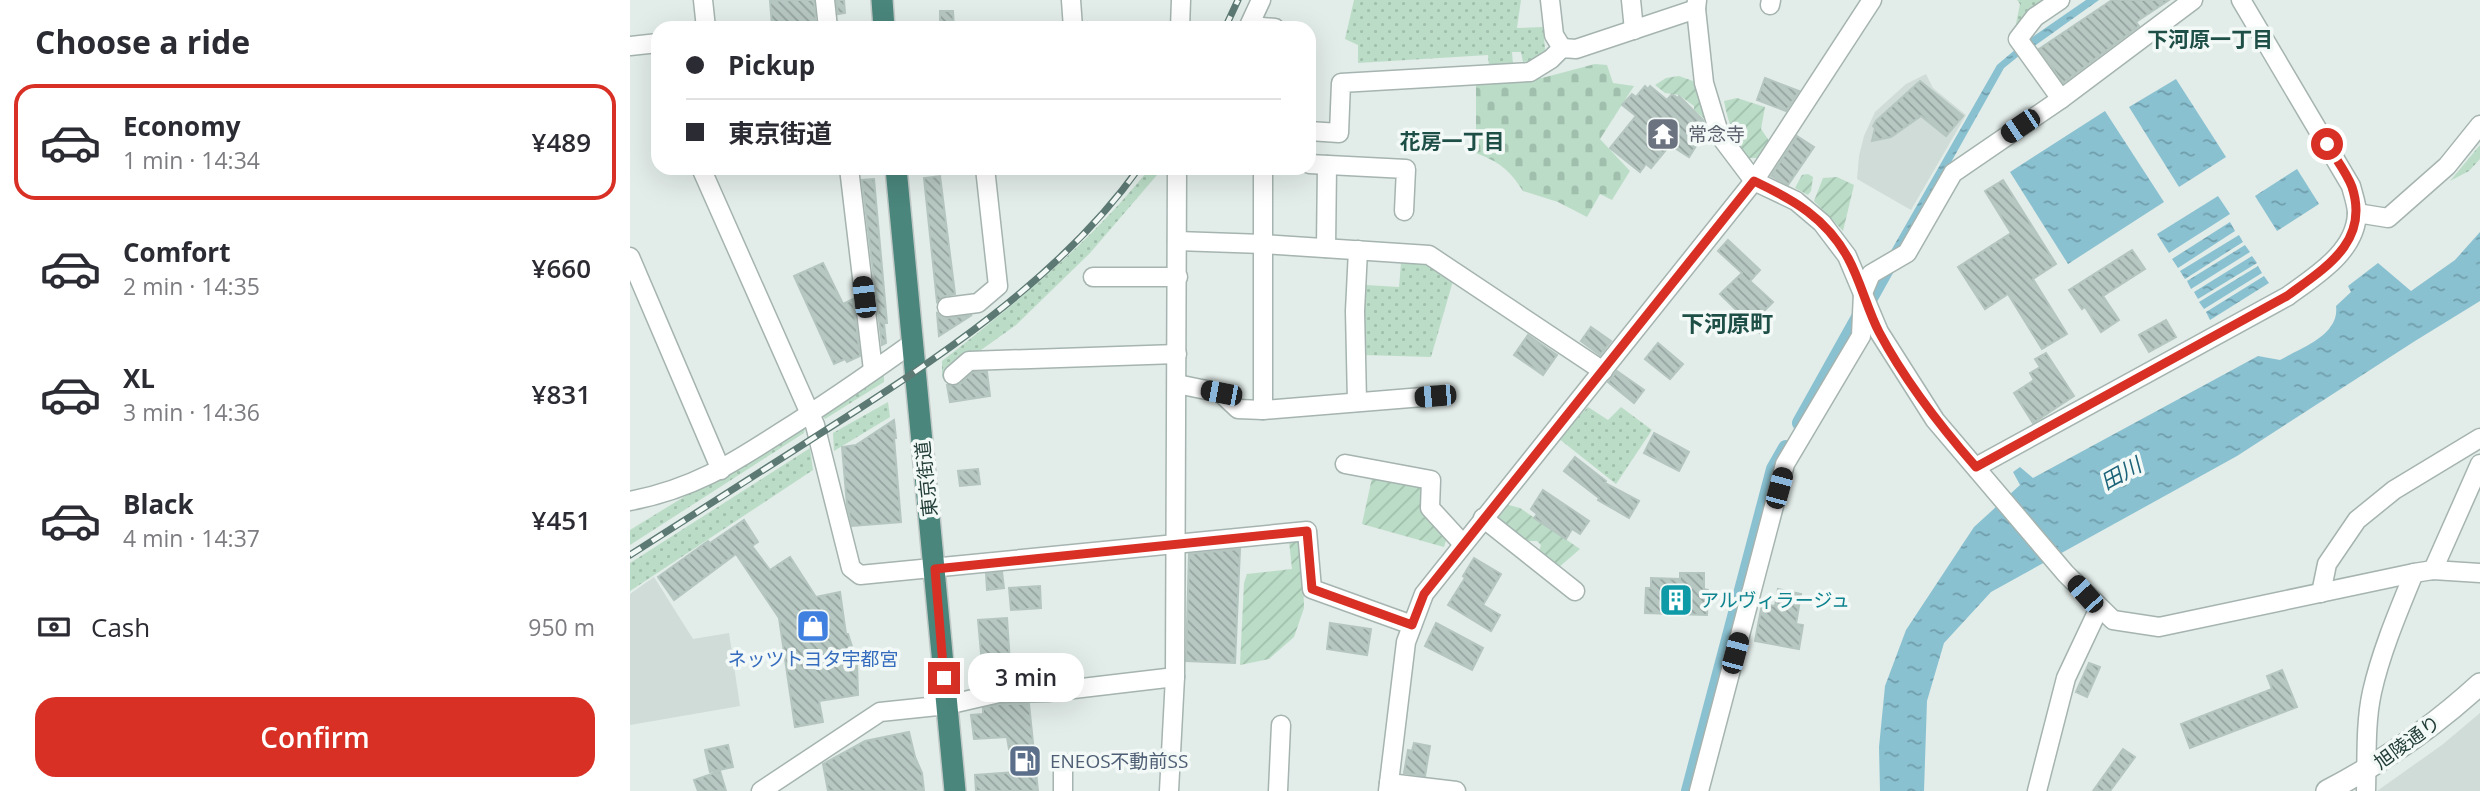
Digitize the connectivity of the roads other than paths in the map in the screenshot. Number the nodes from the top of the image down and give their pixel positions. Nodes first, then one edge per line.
1 (703, 0) edge
2 (825, 0) edge
3 (882, 0) edge
4 (1071, 0) edge
5 (1181, 0) edge
6 (1261, 0) edge
7 (1550, 0) edge
8 (1631, 0) edge
9 (1872, 0) edge
10 (2060, 0) edge
11 (2193, 0) edge
12 (2241, 0) edge
13 (1696, 4) edge
14 (705, 21) edge
15 (827, 21) edge
16 (884, 21) edge
17 (1072, 21) edge
18 (1180, 21) edge
19 (1258, 21) edge
20 (1634, 30) junction
21 (630, 46) edge
22 (651, 48) edge
23 (1562, 48) junction
24 (2061, 99) junction
25 (2480, 125) edge
26 (1316, 131) edge
27 (1318, 164) edge
28 (704, 175) edge
29 (850, 175) edge
30 (897, 175) edge
31 (986, 175) edge
32 (1177, 175) edge
33 (1263, 175) edge
34 (1754, 181) junction
35 (1404, 211) dead end
36 (2357, 213) junction
37 (1177, 241) junction
38 (1263, 244) junction
39 (1326, 248) junction
40 (1358, 250) junction
41 (630, 257) edge
42 (1093, 277) dead end
43 (1178, 277) junction
44 (1863, 293) junction
45 (947, 307) dead end
46 (911, 344) junction
47 (1177, 354) junction
48 (873, 370) junction
49 (1603, 371) junction
50 (953, 375) dead end
51 (1177, 384) junction
52 (1435, 396) dead end
53 (1357, 402) junction
54 (1263, 410) junction
55 (809, 414) junction
56 (2480, 438) edge
57 (1345, 464) dead end
58 (2480, 464) edge
59 (1976, 467) junction
60 (721, 470) junction
61 (630, 500) edge
62 (1483, 518) junction
63 (1463, 544) junction
64 (1176, 545) junction
65 (935, 569) junction
66 (2432, 570) junction
67 (2414, 573) junction
68 (2480, 573) edge
69 (1575, 591) dead end
70 (2321, 593) junction
71 (2099, 608) junction
72 (1412, 625) junction
73 (1175, 677) junction
74 (2480, 684) edge
75 (947, 705) junction
76 (1281, 725) dead end
77 (1063, 763) dead end
78 (2366, 781) edge
79 (1389, 787) edge
80 (761, 791) edge
81 (955, 791) edge
82 (1063, 791) edge
83 (1170, 791) edge
84 (1278, 791) edge
85 (1456, 791) edge
86 (1699, 791) edge
87 (2037, 791) edge
88 (2327, 791) edge

1 - 14 street
2 - 15 street
3 - 16 highway
4 - 17 street
5 - 18 street
6 - 19 street
7 - 23 street
8 - 20 street
9 - 34 street
10 - 24 street
11 - 24 street
12 - 36 street
13 - 20 street
13 - 34 street
20 - 23 street
21 - 22 street
23 - 26 street
24 - 44 street
25 - 36 street
27 - 35 street
27 - 39 street
28 - 55 street
29 - 48 street
30 - 46 highway, 東京街道
31 - 45 street
32 - 37 street
33 - 38 street
34 - 44 street
34 - 49 street
36 - 59 street
37 - 38 street
37 - 43 street
38 - 39 street
38 - 54 street
39 - 40 street
40 - 49 street
40 - 53 street
41 - 60 street
42 - 43 street
43 - 47 street
44 - 59 street
44 - 86 street
46 - 48 street
46 - 65 highway, 東京街道
47 - 50 street
47 - 51 street
48 - 55 street
49 - 62 street
51 - 54 street
51 - 64 street
52 - 53 street
53 - 54 street
55 - 60 street
55 - 65 street
56 - 70 street
57 - 63 street
58 - 66 street
59 - 71 street
60 - 61 street
62 - 63 street
62 - 69 street
63 - 72 street
64 - 65 street
64 - 72 street
64 - 73 street
65 - 75 highway, 東京街道
66 - 67 street
66 - 68 street
67 - 70 street
67 - 78 street
70 - 71 street
71 - 87 street
72 - 79 street
73 - 75 street
73 - 83 street
74 - 78 street, 旭陵通り
75 - 80 street
75 - 81 highway, 東京街道
76 - 84 street
77 - 82 street
78 - 88 street, 旭陵通り
79 - 85 street

